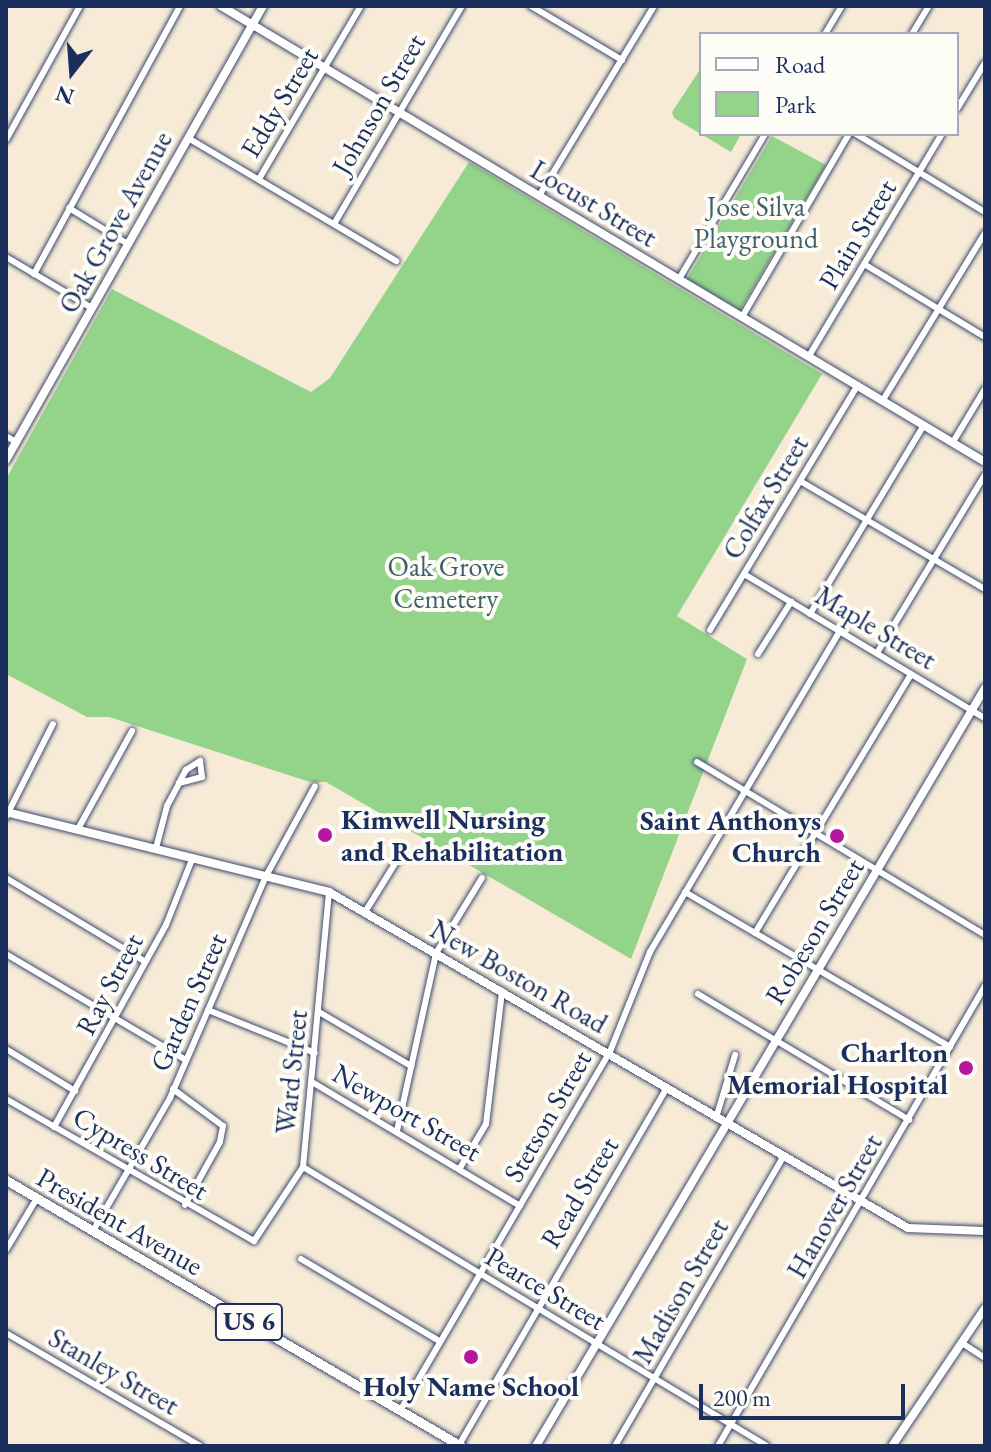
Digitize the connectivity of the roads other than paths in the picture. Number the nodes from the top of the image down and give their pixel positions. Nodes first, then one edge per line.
1 (80, 6) edge
2 (180, 6) edge
3 (221, 6) edge
4 (263, 6) edge
5 (361, 6) edge
6 (462, 6) edge
7 (531, 6) edge
8 (654, 6) edge
9 (842, 6) edge
10 (929, 6) edge
11 (252, 25) junction
12 (826, 32) edge
13 (913, 32) edge
14 (622, 60) junction
15 (985, 63) edge
16 (324, 68) junction
17 (959, 106) edge
18 (399, 112) junction
19 (764, 136) edge
20 (848, 136) edge
21 (859, 136) edge
22 (941, 136) edge
23 (188, 138) junction
24 (6, 140) edge
25 (919, 172) junction
26 (259, 179) junction
27 (539, 196) junction
28 (69, 208) junction
29 (985, 212) edge
30 (334, 224) junction
31 (985, 233) edge
32 (128, 244) junction
33 (6, 257) edge
34 (396, 261) dead end
35 (864, 264) junction
36 (34, 274) junction
37 (679, 279) junction
38 (92, 308) junction
39 (939, 309) junction
40 (742, 317) junction
41 (985, 337) edge
42 (809, 356) junction
43 (858, 385) junction
44 (985, 389) edge
45 (883, 400) junction
46 (924, 425) junction
47 (6, 436) edge
48 (16, 442) junction
49 (953, 442) junction
50 (6, 460) edge
51 (985, 462) edge
52 (985, 475) edge
53 (800, 481) junction
54 (866, 520) junction
55 (934, 559) junction
56 (744, 574) junction
57 (985, 589) edge
58 (791, 602) junction
59 (810, 614) junction
60 (710, 630) dead end
61 (840, 631) junction
62 (877, 653) junction
63 (758, 654) dead end
64 (911, 674) junction
65 (985, 688) edge
66 (972, 711) junction
67 (985, 718) edge
68 (53, 724) dead end
69 (132, 731) dead end
70 (697, 762) dead end
71 (179, 783) dead end
72 (315, 786) dead end
73 (745, 792) junction
74 (7, 813) edge
75 (78, 829) junction
76 (815, 833) junction
77 (156, 848) junction
78 (404, 849) dead end
79 (193, 857) junction
80 (875, 870) junction
81 (266, 876) junction
82 (6, 878) edge
83 (482, 878) dead end
84 (329, 892) junction
85 (685, 892) junction
86 (365, 912) junction
87 (755, 933) junction
88 (985, 935) edge
89 (436, 953) junction
90 (6, 954) edge
91 (144, 961) junction
92 (817, 968) junction
93 (985, 986) edge
94 (502, 991) junction
95 (698, 994) dead end
96 (208, 1010) junction
97 (319, 1012) junction
98 (116, 1019) junction
99 (774, 1041) junction
100 (950, 1047) junction
101 (6, 1049) edge
102 (315, 1053) junction
103 (609, 1054) junction
104 (735, 1055) dead end
105 (186, 1060) junction
106 (411, 1066) junction
107 (312, 1082) junction
108 (667, 1088) junction
109 (173, 1089) junction
110 (75, 1091) junction
111 (6, 1099) edge
112 (716, 1118) junction
113 (909, 1120) junction
114 (726, 1124) junction
115 (54, 1127) junction
116 (397, 1131) junction
117 (783, 1157) junction
118 (303, 1167) junction
119 (460, 1168) junction
120 (128, 1171) junction
121 (6, 1180) edge
122 (37, 1198) junction
123 (862, 1204) junction
124 (185, 1205) junction
125 (520, 1206) junction
126 (93, 1231) junction
127 (985, 1231) edge
128 (254, 1241) joint
129 (6, 1250) edge
130 (301, 1259) dead end
131 (480, 1274) junction
132 (985, 1308) edge
133 (536, 1309) junction
134 (6, 1333) edge
135 (439, 1341) junction
136 (962, 1343) junction
137 (597, 1344) junction
138 (985, 1358) edge
139 (655, 1379) junction
140 (400, 1411) junction
141 (730, 1424) junction
142 (460, 1445) edge
143 (200, 1446) edge
144 (536, 1446) edge
145 (615, 1446) edge
146 (718, 1446) edge
147 (767, 1446) edge
148 (892, 1446) edge

1 - 24 street
2 - 28 street
3 - 11 street, Locust Street
4 - 11 street, Oak Grove Avenue
5 - 16 street, Eddy Street
6 - 18 street, Johnson Street
7 - 14 street
8 - 14 street
9 - 12 street
10 - 13 street
11 - 16 street, Locust Street
11 - 23 street, Oak Grove Avenue
14 - 27 street
15 - 17 street
16 - 18 street, Locust Street
16 - 26 street, Eddy Street
18 - 27 street, Locust Street
18 - 30 street, Johnson Street
19 - 37 street
20 - 40 street
21 - 25 street
22 - 25 street, Plain Street
23 - 26 street
23 - 32 street, Oak Grove Avenue
25 - 29 street
25 - 35 street, Plain Street
26 - 30 street
27 - 37 street, Locust Street
28 - 32 street
28 - 36 street
30 - 34 street
31 - 39 street
32 - 38 street, Oak Grove Avenue
33 - 36 street
35 - 39 street
35 - 42 street, Plain Street
36 - 38 street
37 - 40 street, Locust Street
38 - 48 street, Oak Grove Avenue
39 - 41 street
39 - 45 street
40 - 42 street, Locust Street
42 - 43 street, Locust Street
43 - 45 street, Locust Street
43 - 53 street, Colfax Street
44 - 49 street
45 - 46 street, Locust Street
46 - 49 street, Locust Street
46 - 54 street
47 - 48 street
48 - 50 street, Oak Grove Avenue
49 - 51 street, Locust Street
52 - 55 street
53 - 54 street
53 - 56 street, Colfax Street
54 - 55 street
54 - 59 street
55 - 57 street
55 - 62 street
56 - 58 street, Maple Street
56 - 60 street, Colfax Street
58 - 59 street, Maple Street
58 - 63 street
59 - 61 street, Maple Street
61 - 62 street, Maple Street
61 - 73 street, Stetson Street
62 - 64 street, Maple Street
64 - 66 street, Maple Street
64 - 76 street
65 - 66 street, Robeson Street
66 - 67 street, Maple Street
66 - 80 street, Robeson Street
68 - 74 street
69 - 75 street
70 - 73 street
71 - 77 street
72 - 81 street, Garden Street
73 - 76 street
73 - 85 street, Stetson Street
74 - 75 street, New Boston Road
75 - 77 street, New Boston Road
76 - 80 street
76 - 87 street
77 - 79 street, New Boston Road
78 - 86 street
79 - 81 street, New Boston Road
79 - 91 street, Ray Street
80 - 88 street
80 - 92 street, Robeson Street
81 - 84 street, New Boston Road
81 - 96 street, Garden Street
82 - 91 street
83 - 89 street
84 - 86 street, New Boston Road
84 - 97 street, Ward Street
85 - 87 street
85 - 103 street, Stetson Street
86 - 89 street, New Boston Road
87 - 92 street
89 - 94 street, New Boston Road
89 - 106 street
90 - 98 street
91 - 98 street, Ray Street
92 - 99 street, Robeson Street
92 - 100 street
93 - 100 street, Hanover Street
94 - 103 street, New Boston Road
94 - 119 street
95 - 99 street
96 - 102 street
96 - 105 street, Garden Street
97 - 102 street, Ward Street
97 - 106 street
98 - 105 street
98 - 110 street, Ray Street
99 - 113 street
99 - 114 street, Robeson Street
100 - 113 street, Hanover Street
101 - 110 street
102 - 107 street, Ward Street
103 - 108 street, New Boston Road
103 - 125 street, Stetson Street
104 - 112 street
105 - 109 street, Garden Street
106 - 116 street
107 - 116 street, Newport Street
107 - 118 street, Ward Street
108 - 112 street, New Boston Road
108 - 133 street, Read Street
109 - 120 street, Garden Street
109 - 124 street
110 - 115 street, Ray Street
111 - 115 street, Cypress Street
112 - 114 street, New Boston Road
113 - 123 street, Hanover Street
114 - 117 street, New Boston Road
114 - 137 street, Robeson Street
115 - 120 street, Cypress Street
116 - 119 street, Newport Street
117 - 123 street, New Boston Road
117 - 139 street, Madison Street
118 - 128 street, Ward Street
118 - 131 street, Pearce Street
119 - 125 street, Newport Street
120 - 124 street, Cypress Street
120 - 126 street, Garden Street
121 - 122 main road, President Avenue / US 6
122 - 126 main road, President Avenue / US 6
122 - 129 street
123 - 127 street, New Boston Road
123 - 141 street, Hanover Street
124 - 128 street, Cypress Street
125 - 131 street, Stetson Street
126 - 140 main road, President Avenue / US 6
130 - 135 street
131 - 133 street, Pearce Street
131 - 135 street, Stetson Street
132 - 136 street
133 - 137 street, Pearce Street
133 - 142 street, Read Street
134 - 143 street, Stanley Street
135 - 140 street, Stetson Street
136 - 138 street
136 - 148 street
137 - 139 street, Pearce Street
137 - 144 street, Robeson Street
139 - 141 street, Pearce Street
139 - 145 street, Madison Street
140 - 142 main road, President Avenue / US 6
141 - 146 street, Hanover Street
141 - 147 street, Pearce Street

